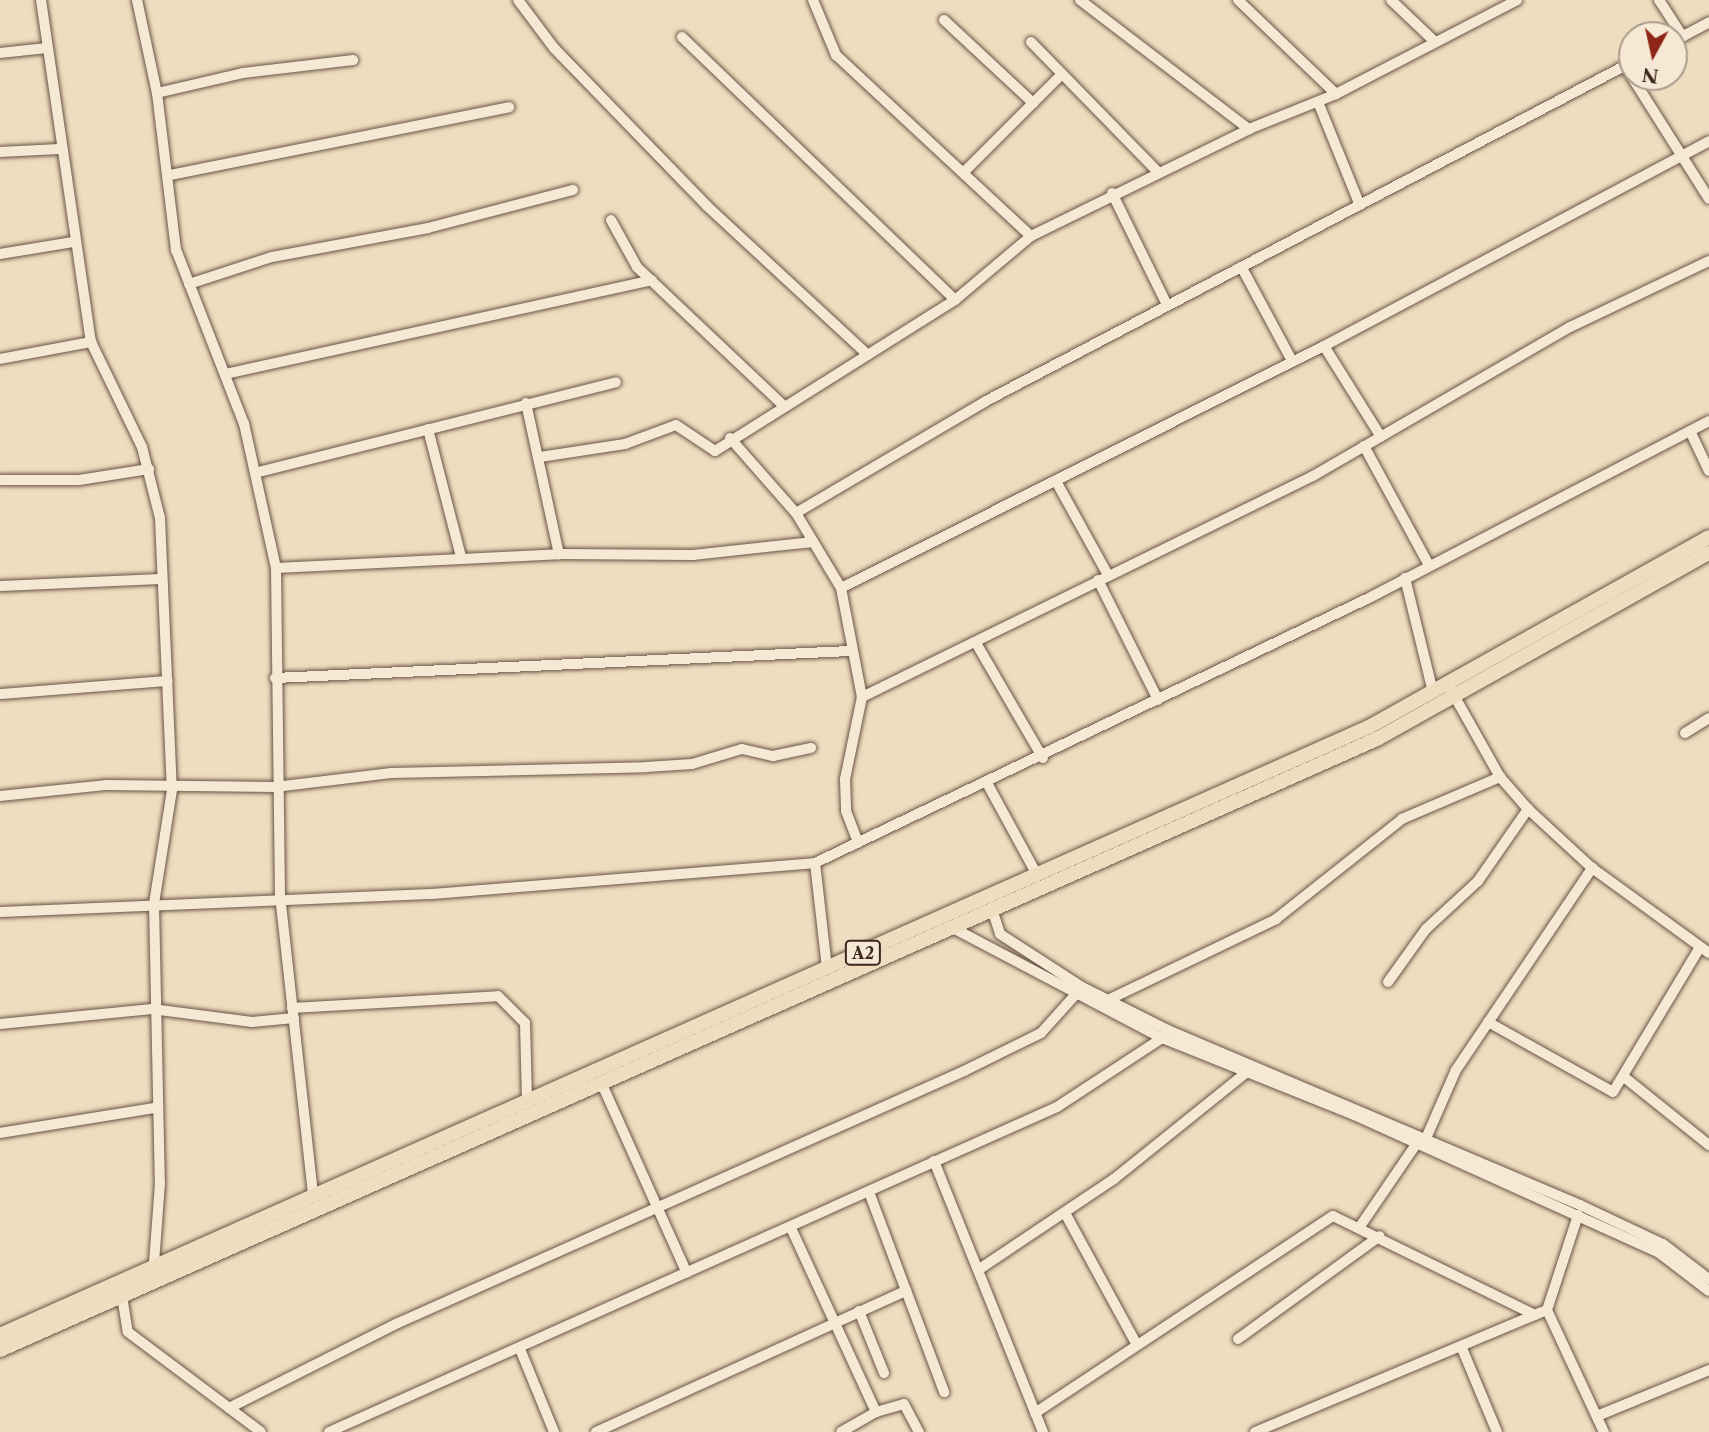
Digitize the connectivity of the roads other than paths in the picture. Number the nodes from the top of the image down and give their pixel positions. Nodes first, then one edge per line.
1 (41, 0) edge
2 (137, 0) edge
3 (518, 0) edge
4 (813, 0) edge
5 (1080, 0) edge
6 (1238, 0) edge
7 (1391, 0) edge
8 (1517, 0) edge
9 (1659, 0) edge
10 (944, 20) dead end
11 (1669, 21) edge
12 (1709, 22) edge
13 (1688, 34) edge
14 (682, 37) dead end
15 (1434, 41) junction
16 (1031, 42) dead end
17 (47, 48) junction
18 (0, 53) edge
19 (354, 60) dead end
20 (1618, 69) edge
21 (1061, 75) junction
22 (1643, 91) edge
23 (157, 93) junction
24 (1336, 94) junction
25 (1318, 102) junction
26 (1033, 103) junction
27 (509, 107) dead end
28 (1249, 129) junction
29 (1709, 141) edge
30 (59, 149) junction
31 (0, 152) edge
32 (1679, 157) junction
33 (966, 170) junction
34 (1157, 172) junction
35 (170, 176) junction
36 (573, 190) dead end
37 (1112, 193) junction
38 (1709, 199) edge
39 (1359, 203) junction
40 (611, 220) dead end
41 (1031, 236) junction
42 (73, 242) junction
43 (0, 254) edge
44 (1709, 261) edge
45 (1242, 268) junction
46 (652, 280) junction
47 (190, 284) junction
48 (955, 300) junction
49 (1167, 305) junction
50 (92, 342) junction
51 (1324, 346) junction
52 (868, 355) junction
53 (0, 359) edge
54 (1292, 360) junction
55 (225, 374) junction
56 (616, 382) dead end
57 (526, 403) junction
58 (783, 405) junction
59 (1709, 421) edge
60 (428, 429) junction
61 (1690, 431) junction
62 (1381, 437) junction
63 (730, 439) junction
64 (1364, 446) junction
65 (540, 457) junction
66 (149, 469) junction
67 (1709, 471) edge
68 (259, 472) junction
69 (0, 480) edge
70 (1057, 483) junction
71 (796, 513) junction
72 (1709, 537) edge
73 (813, 542) junction
74 (559, 554) junction
75 (461, 557) junction
76 (1707, 559) edge
77 (1429, 565) junction
78 (276, 568) junction
79 (1103, 578) junction
80 (1405, 578) junction
81 (161, 579) junction
82 (0, 586) edge
83 (841, 588) junction
84 (976, 643) junction
85 (850, 651) junction
86 (275, 678) junction
87 (167, 681) junction
88 (1447, 682) junction
89 (1433, 692) junction
90 (0, 694) edge
91 (862, 697) junction
92 (1455, 697) junction
93 (1158, 700) junction
94 (1709, 718) edge
95 (1685, 733) dead end
96 (811, 748) dead end
97 (1043, 758) junction
98 (1500, 777) junction
99 (987, 783) junction
100 (275, 787) junction
101 (172, 790) junction
102 (0, 796) edge
103 (1528, 809) junction
104 (1126, 839) junction
105 (858, 844) junction
106 (815, 863) junction
107 (1592, 869) junction
108 (1035, 871) junction
109 (280, 895) junction
110 (153, 904) junction
111 (992, 909) junction
112 (0, 912) edge
113 (953, 928) junction
114 (1704, 950) edge
115 (827, 968) junction
116 (1388, 982) dead end
117 (1076, 994) junction
118 (1108, 1000) junction
119 (152, 1009) junction
120 (293, 1013) junction
121 (1488, 1022) junction
122 (0, 1024) edge
123 (1162, 1038) junction
124 (1246, 1073) junction
125 (1624, 1077) junction
126 (601, 1082) junction
127 (527, 1100) junction
128 (154, 1108) junction
129 (0, 1133) edge
130 (1427, 1136) junction
131 (1417, 1143) junction
132 (1709, 1145) edge
133 (934, 1161) junction
134 (869, 1192) junction
135 (313, 1194) junction
136 (656, 1206) junction
137 (1065, 1213) junction
138 (1578, 1215) junction
139 (1361, 1225) junction
140 (791, 1228) junction
141 (1380, 1236) junction
142 (154, 1263) junction
143 (978, 1269) junction
144 (687, 1273) junction
145 (1709, 1279) edge
146 (906, 1291) junction
147 (1709, 1291) edge
148 (121, 1296) junction
149 (1547, 1310) junction
150 (859, 1311) junction
151 (1535, 1315) junction
152 (832, 1322) junction
153 (0, 1335) edge
154 (1238, 1339) dead end
155 (1137, 1345) junction
156 (1461, 1346) junction
157 (520, 1349) junction
158 (0, 1350) edge
159 (1709, 1370) edge
160 (884, 1373) dead end
161 (944, 1392) dead end
162 (229, 1408) junction
163 (876, 1412) junction
164 (1035, 1413) junction
165 (1597, 1416) junction
166 (261, 1432) edge
167 (328, 1432) edge
168 (554, 1432) edge
169 (596, 1432) edge
170 (841, 1432) edge
171 (919, 1432) edge
172 (1043, 1432) edge
173 (1255, 1432) edge
174 (1497, 1432) edge
175 (1604, 1432) edge

1 - 17 street
2 - 23 street
3 - 52 street
4 - 33 street
5 - 28 street
6 - 24 street
7 - 15 street
8 - 15 street
9 - 11 street
10 - 26 street
12 - 13 street
14 - 48 street
15 - 24 street
16 - 21 street
17 - 18 street
17 - 30 street
19 - 23 street
20 - 39 street
21 - 26 street
21 - 34 street
22 - 32 street
23 - 35 street
24 - 25 street
25 - 28 street
25 - 39 street
26 - 33 street
27 - 35 street
28 - 34 street
29 - 32 street
30 - 31 street
30 - 42 street
32 - 38 street
32 - 51 street
33 - 41 street
34 - 37 street
35 - 47 street
36 - 47 street
37 - 41 street
37 - 49 street
39 - 45 street
40 - 46 street
41 - 48 street
42 - 43 street
42 - 50 street
44 - 62 street
45 - 49 street
45 - 54 street
46 - 55 street
46 - 58 street
47 - 55 street
48 - 52 street
49 - 71 street
50 - 53 street
50 - 66 street
51 - 54 street
51 - 62 street
52 - 58 street
54 - 70 street
55 - 68 street
56 - 57 street
57 - 60 street
57 - 65 street
58 - 63 street
59 - 61 street
60 - 68 street
60 - 75 street
61 - 67 street
61 - 77 street
62 - 64 street
63 - 65 street
63 - 71 street
64 - 77 street
64 - 79 street
65 - 74 street
66 - 69 street
66 - 81 street
68 - 78 street
70 - 79 street
70 - 83 street
71 - 73 street
72 - 88 highway, A2
73 - 74 street
73 - 83 street
74 - 75 street
75 - 78 street
76 - 92 highway, A2
77 - 80 street
78 - 86 street
79 - 84 street
79 - 93 street
80 - 89 street
80 - 93 street
81 - 82 street
81 - 87 street
83 - 85 street
84 - 91 street
84 - 97 street
85 - 86 street
85 - 91 street
86 - 100 street
87 - 90 street
87 - 101 street
88 - 89 highway, A2
88 - 92 street
89 - 104 highway, A2
91 - 105 street
92 - 98 street
92 - 104 highway, A2
93 - 97 street
94 - 95 street
96 - 100 street
97 - 99 street
98 - 103 street
98 - 118 street
99 - 105 street
99 - 108 street
100 - 101 street
100 - 109 street
101 - 102 street
101 - 110 street
103 - 107 street
103 - 116 street
104 - 108 highway, A2
104 - 111 highway, A2
105 - 106 street
106 - 109 street
106 - 115 street
107 - 114 street
107 - 121 street
108 - 115 highway, A2
109 - 110 street
109 - 120 street
110 - 112 street
110 - 119 street
111 - 113 highway, A2
111 - 118 street
113 - 117 street
113 - 126 highway, A2
114 - 125 street
115 - 127 highway, A2
117 - 123 street
117 - 136 street
118 - 130 street
119 - 120 street
119 - 122 street
119 - 128 street
120 - 127 street
120 - 135 street
121 - 125 street
121 - 130 street
123 - 124 street
123 - 133 street
124 - 131 street
124 - 137 street
125 - 132 street
126 - 136 street
126 - 148 highway, A2
127 - 135 highway, A2
128 - 129 street
128 - 142 street
130 - 145 street
131 - 138 street
131 - 139 street
133 - 134 street
133 - 143 street
134 - 140 street
134 - 146 street
135 - 142 highway, A2
136 - 144 street
136 - 162 street
137 - 143 street
137 - 155 street
138 - 147 street
138 - 149 street
139 - 141 street
139 - 155 street
140 - 144 street
140 - 152 street
141 - 151 street
141 - 154 street
142 - 153 highway, A2
143 - 164 street
144 - 157 street
146 - 150 street
146 - 161 street
148 - 158 highway, A2
148 - 162 street
149 - 151 street
149 - 165 street
150 - 152 street
150 - 160 street
151 - 156 street
152 - 163 street
152 - 169 street
155 - 164 street
156 - 173 street
156 - 174 street
157 - 167 street
157 - 168 street
159 - 165 street
162 - 166 street
163 - 170 street
163 - 171 street
164 - 172 street
165 - 175 street

